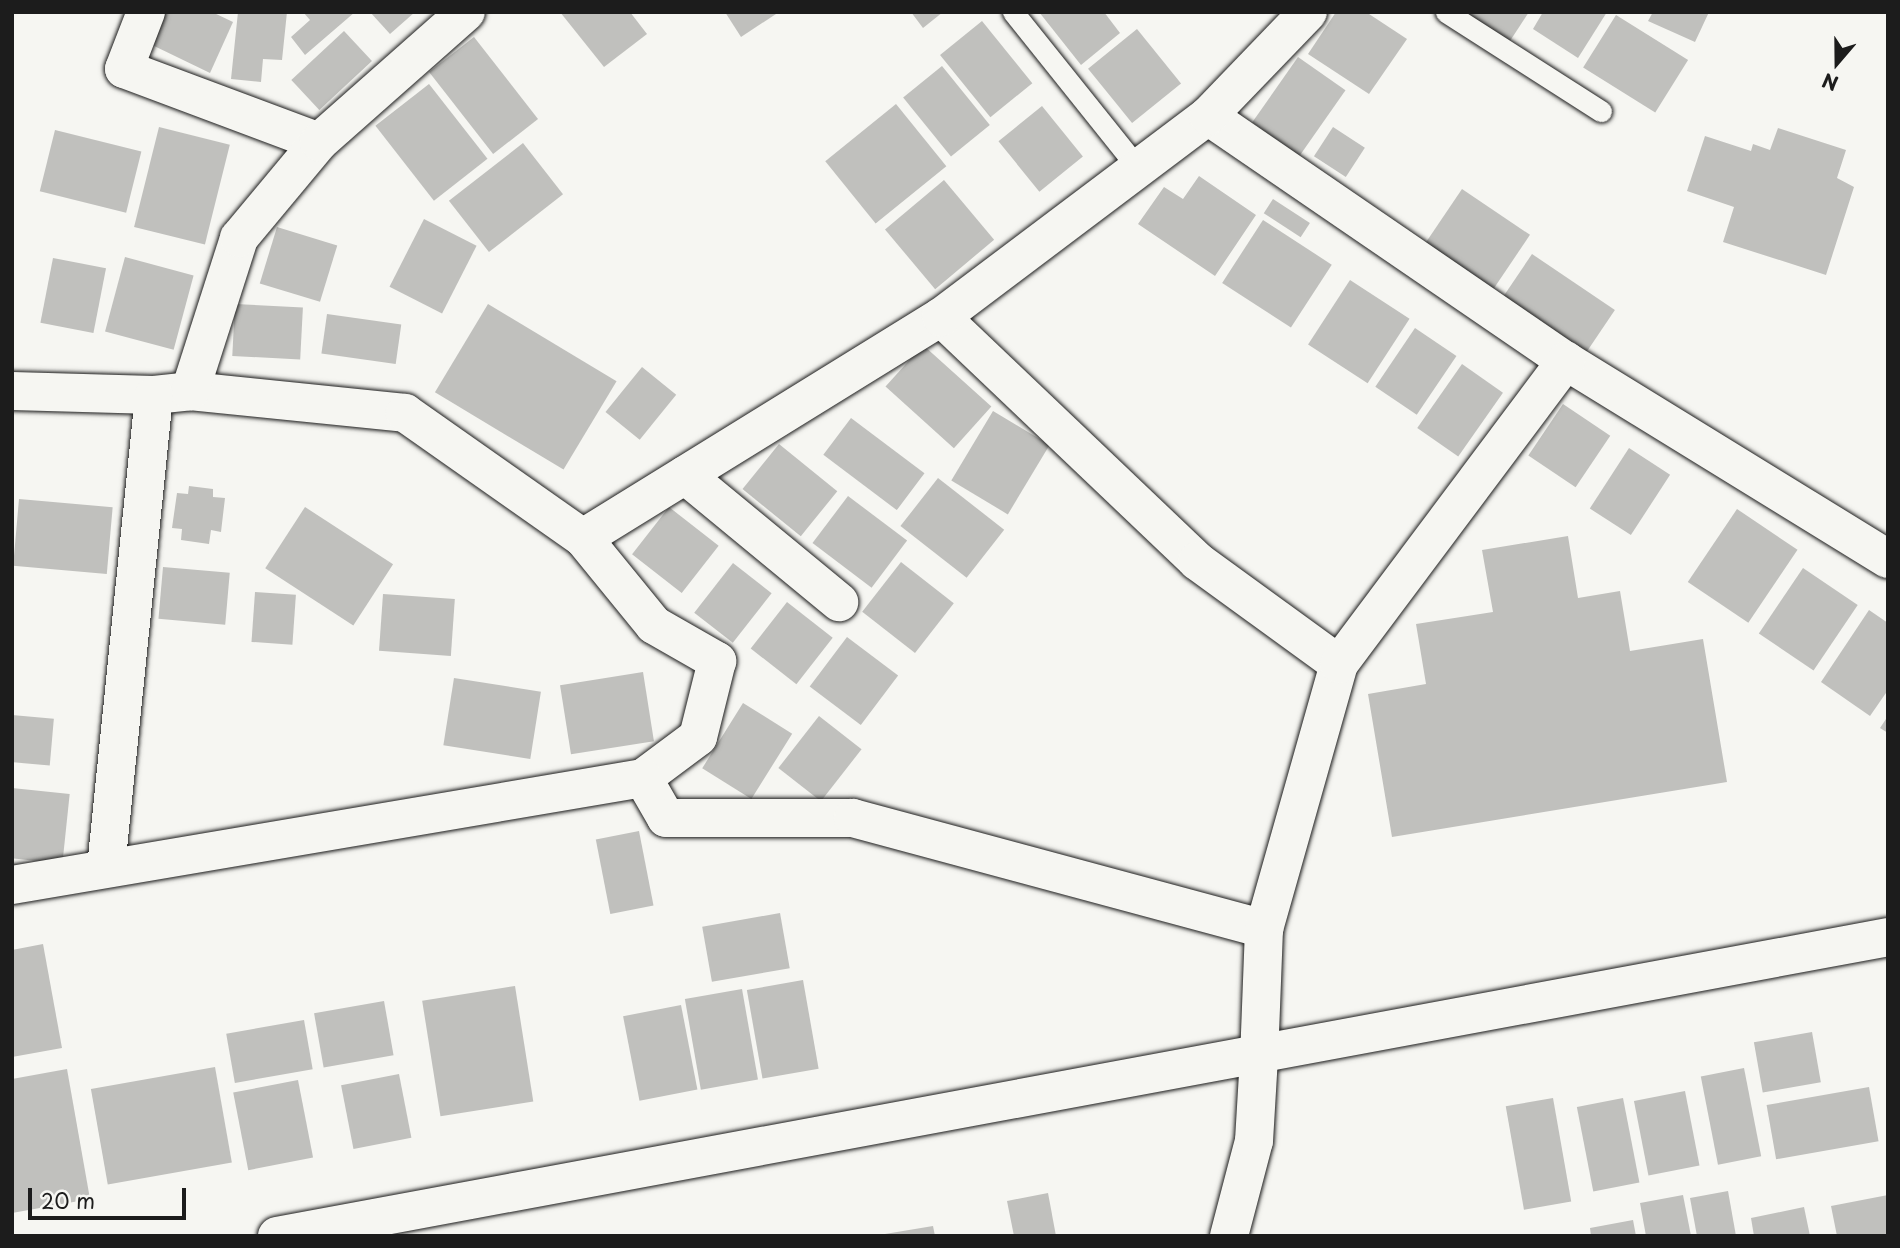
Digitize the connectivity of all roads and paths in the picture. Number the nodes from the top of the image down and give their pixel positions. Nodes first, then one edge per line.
1 (146, 12) edge
2 (466, 12) edge
3 (1013, 12) edge
4 (1308, 12) edge
5 (1446, 12) edge
6 (1601, 111) dead end
7 (1208, 117) junction
8 (319, 142) junction
9 (1139, 169) junction
10 (941, 317) junction
11 (1566, 361) junction
12 (12, 391) edge
13 (172, 393) junction
14 (685, 474) junction
15 (583, 538) junction
16 (1888, 559) edge
17 (839, 602) dead end
18 (1339, 664) junction
19 (643, 778) junction
20 (106, 868) junction
21 (12, 885) edge
22 (1264, 929) junction
23 (1888, 937) edge
24 (1259, 1057) junction
25 (277, 1236) edge
26 (1229, 1236) edge

1 - 8 street
2 - 8 street
3 - 9 lane
4 - 7 street
5 - 6 lane
7 - 9 street
7 - 11 street
8 - 13 street
9 - 10 street
10 - 14 street
10 - 18 street
11 - 16 street
11 - 18 street
12 - 13 street
13 - 15 street
13 - 20 street
14 - 15 street
14 - 17 street
15 - 19 street
18 - 22 street
19 - 20 street
19 - 22 street
20 - 21 street
22 - 24 street
23 - 24 street
24 - 25 street
24 - 26 street

